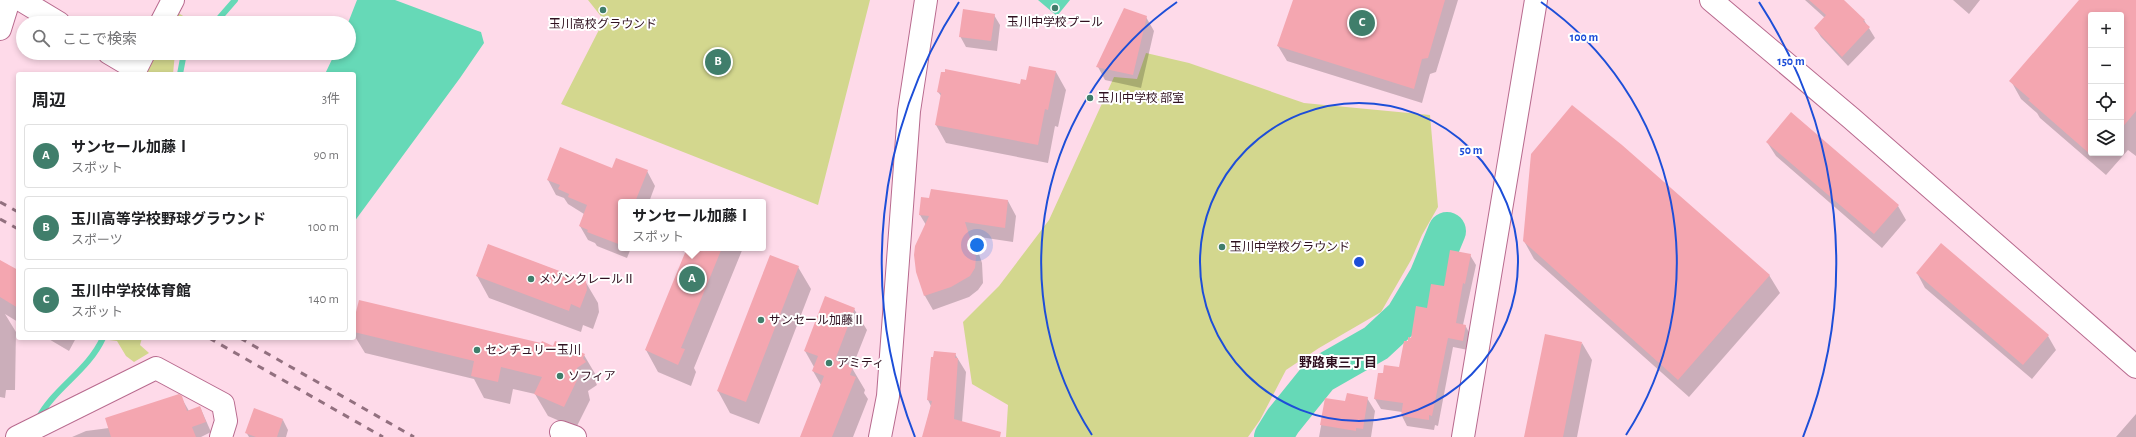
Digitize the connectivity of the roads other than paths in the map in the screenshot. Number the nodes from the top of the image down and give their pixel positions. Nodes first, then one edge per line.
1 (9, 0) edge
2 (20, 0) edge
3 (173, 0) edge
4 (926, 0) edge
5 (1536, 0) edge
6 (1711, 0) edge
7 (47, 16) edge
8 (165, 16) edge
9 (0, 29) edge
10 (121, 60) edge
11 (140, 60) edge
12 (2136, 367) edge
13 (17, 437) edge
14 (221, 437) edge
15 (880, 437) edge
16 (1463, 437) edge

1 - 9 street
2 - 7 street
3 - 8 street
4 - 15 street
5 - 16 street
6 - 12 street
10 - 11 street
13 - 14 street

